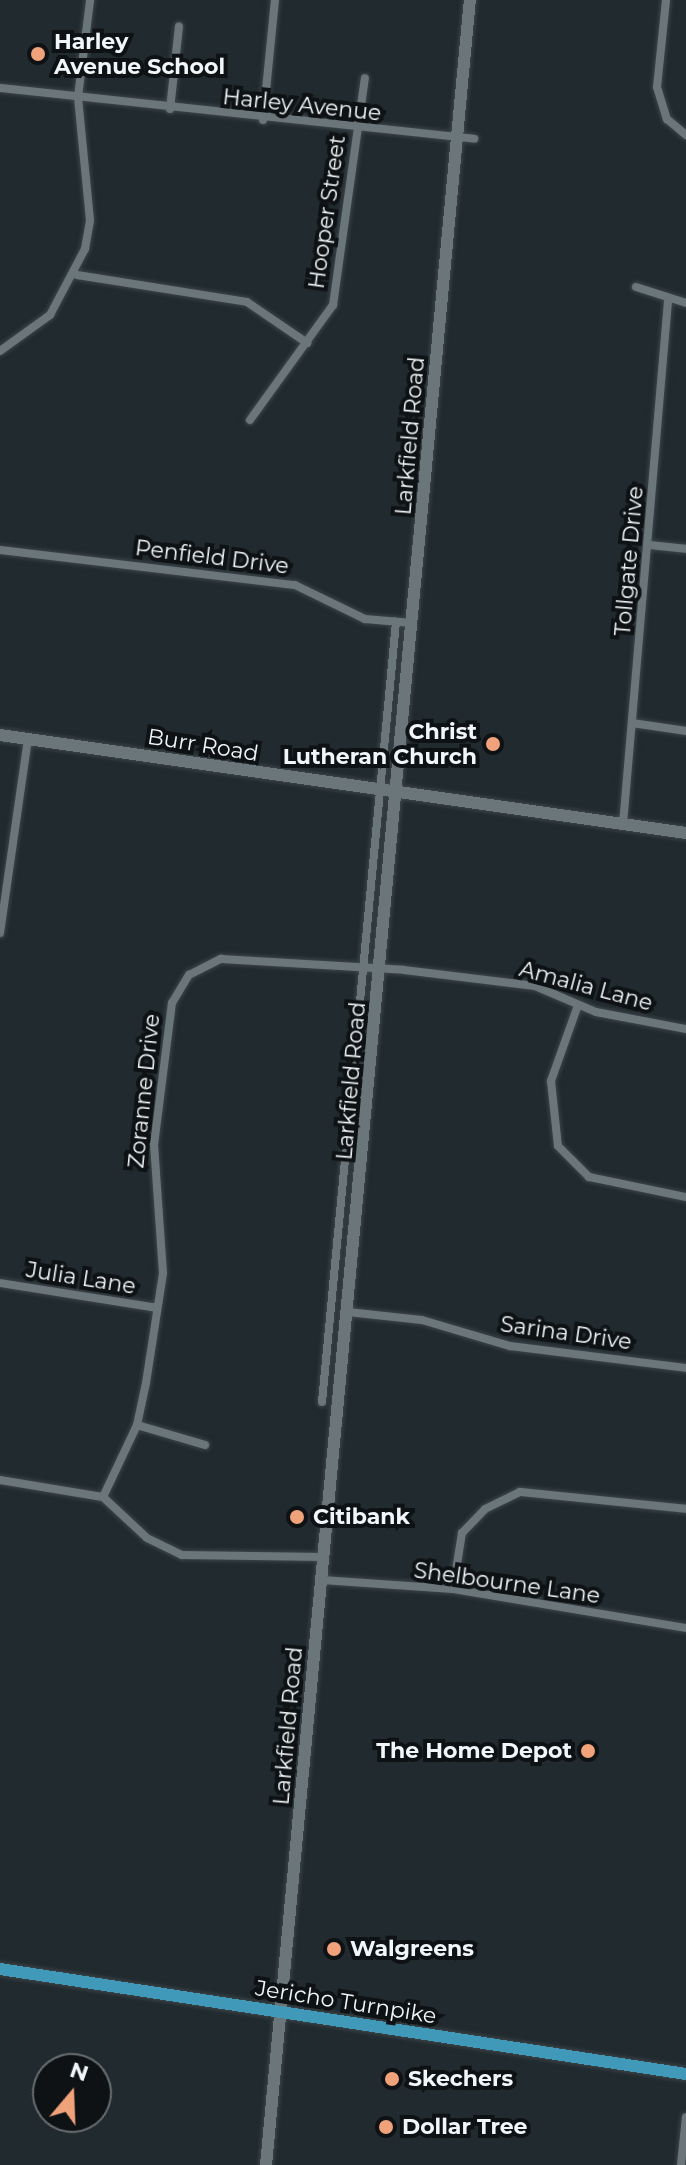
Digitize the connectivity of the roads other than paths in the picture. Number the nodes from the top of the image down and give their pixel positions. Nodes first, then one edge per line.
1 (90, 0) edge
2 (275, 0) edge
3 (470, 0) edge
4 (666, 0) edge
5 (179, 26) dead end
6 (365, 78) dead end
7 (0, 88) edge
8 (78, 97) junction
9 (170, 109) junction
10 (263, 120) junction
11 (357, 129) junction
12 (686, 135) edge
13 (458, 138) junction
14 (474, 139) dead end
15 (77, 275) junction
16 (636, 287) dead end
17 (668, 301) junction
18 (686, 303) edge
19 (307, 343) junction
20 (0, 351) edge
21 (250, 420) dead end
22 (649, 545) junction
23 (686, 549) edge
24 (0, 550) edge
25 (396, 622) junction
26 (412, 623) junction
27 (632, 723) junction
28 (686, 731) edge
29 (0, 735) edge
30 (28, 739) junction
31 (382, 793) junction
32 (397, 795) junction
33 (623, 824) junction
34 (686, 833) edge
35 (3, 878) edge
36 (0, 933) edge
37 (363, 971) junction
38 (381, 971) junction
39 (578, 1005) junction
40 (686, 1029) edge
41 (686, 1197) edge
42 (0, 1283) edge
43 (157, 1308) junction
44 (348, 1312) junction
45 (686, 1368) edge
46 (322, 1402) dead end
47 (137, 1425) junction
48 (205, 1445) dead end
49 (0, 1480) edge
50 (103, 1497) junction
51 (686, 1509) edge
52 (324, 1557) junction
53 (322, 1580) junction
54 (453, 1589) junction
55 (686, 1628) edge
56 (0, 1969) edge
57 (281, 2012) junction
58 (686, 2074) edge
59 (686, 2117) edge
60 (266, 2165) edge
61 (681, 2165) edge

1 - 8 street
2 - 10 street
3 - 13 main road, Larkfield Road
4 - 12 street
5 - 9 street
6 - 11 street, Hooper Street
7 - 8 street, Harley Avenue
8 - 9 street, Harley Avenue
8 - 15 street
9 - 10 street, Harley Avenue
10 - 11 street, Harley Avenue
11 - 13 street, Harley Avenue
11 - 19 street, Hooper Street
13 - 14 street, Harley Avenue
13 - 26 main road, Larkfield Road
15 - 19 street
15 - 20 street
16 - 17 street
17 - 18 street
17 - 22 street, Tollgate Drive
19 - 21 street, Hooper Street
22 - 23 street
22 - 27 street, Tollgate Drive
24 - 25 street, Penfield Drive
25 - 26 street, Penfield Drive
25 - 31 street, Larkfield Road
26 - 32 main road, Larkfield Road
27 - 28 street
27 - 33 street, Tollgate Drive
29 - 30 main road, Burr Road
30 - 31 main road, Burr Road
30 - 35 street
31 - 32 main road, Burr Road
31 - 37 street, Larkfield Road
32 - 33 main road, Burr Road
32 - 38 main road, Larkfield Road
33 - 34 main road, Burr Road
35 - 36 street
37 - 38 street, Zoranne Drive
37 - 43 street, Zoranne Drive
37 - 46 street, Larkfield Road
38 - 39 street, Amalia Lane
38 - 44 main road, Larkfield Road
39 - 40 street, Amalia Lane
39 - 41 street
42 - 43 street, Julia Lane
43 - 47 street, Zoranne Drive
44 - 45 street, Sarina Drive
44 - 52 main road, Larkfield Road
47 - 48 street
47 - 50 street, Zoranne Drive
49 - 50 street
50 - 52 street
51 - 54 street
52 - 53 main road, Larkfield Road
53 - 54 street, Shelbourne Lane
53 - 57 main road, Larkfield Road
54 - 55 street, Shelbourne Lane
56 - 57 main road, Jericho Turnpike
57 - 58 main road, Jericho Turnpike
57 - 60 main road, Larkfield Road
59 - 61 street

